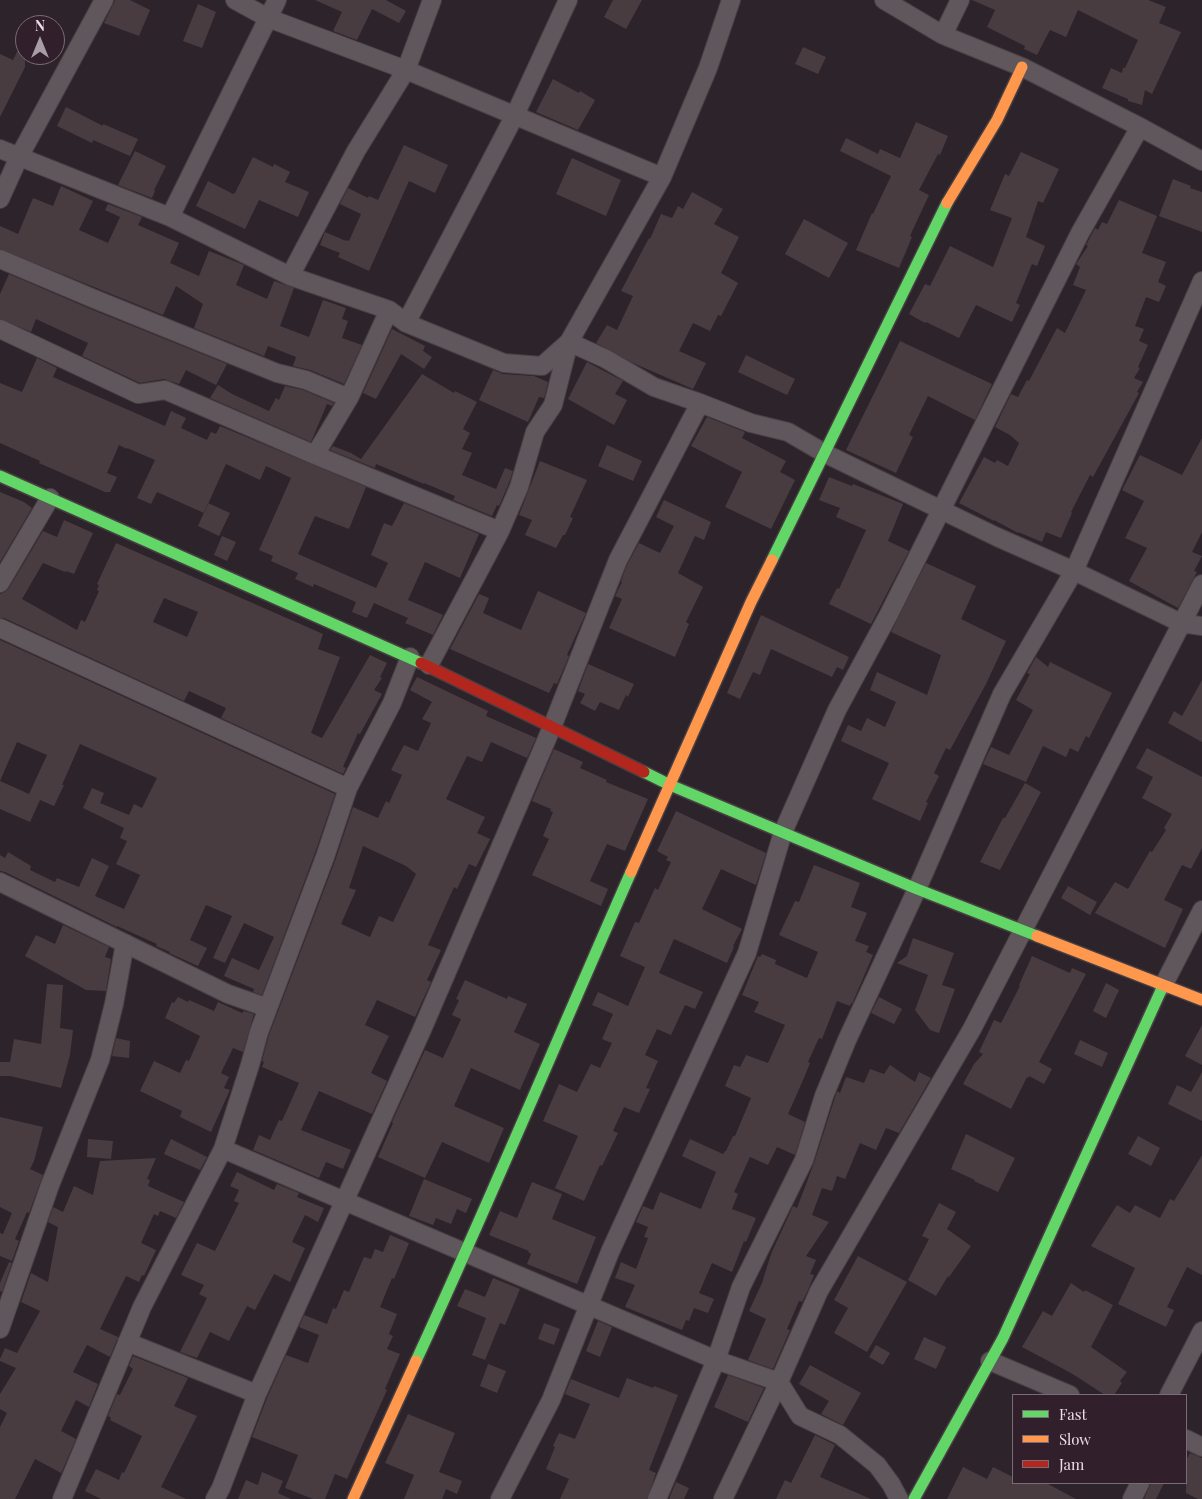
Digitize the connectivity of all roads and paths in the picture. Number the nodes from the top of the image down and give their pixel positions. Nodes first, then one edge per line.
1 (104, 0) edge
2 (235, 0) edge
3 (276, 0) edge
4 (432, 0) edge
5 (568, 0) edge
6 (731, 0) edge
7 (884, 0) edge
8 (960, 0) edge
9 (268, 18) junction
10 (943, 35) junction
11 (1022, 67) junction
12 (406, 70) junction
13 (515, 115) junction
14 (1140, 127) junction
15 (0, 149) edge
16 (19, 157) junction
17 (1202, 161) edge
18 (662, 177) junction
19 (0, 199) edge
20 (170, 216) junction
21 (0, 259) edge
22 (290, 276) junction
23 (1202, 281) edge
24 (389, 310) junction
25 (406, 324) junction
26 (0, 329) edge
27 (569, 342) junction
28 (349, 398) junction
29 (700, 403) junction
30 (824, 453) junction
31 (315, 455) junction
32 (0, 476) edge
33 (50, 498) junction
34 (941, 511) junction
35 (500, 530) junction
36 (1074, 571) junction
37 (0, 582) edge
38 (1202, 584) edge
39 (1181, 623) junction
40 (1202, 626) edge
41 (0, 628) edge
42 (410, 657) junction
43 (429, 665) junction
44 (552, 727) junction
45 (670, 785) junction
46 (348, 788) junction
47 (783, 832) junction
48 (0, 882) edge
49 (917, 889) junction
50 (1202, 910) edge
51 (1022, 931) junction
52 (125, 943) junction
53 (1162, 986) junction
54 (1202, 1000) edge
55 (268, 1008) junction
56 (223, 1149) junction
57 (344, 1202) junction
58 (466, 1253) junction
59 (588, 1306) junction
60 (0, 1329) edge
61 (1202, 1331) edge
62 (127, 1342) junction
63 (716, 1360) junction
64 (990, 1361) junction
65 (779, 1382) junction
66 (257, 1394) junction
67 (1068, 1394) edge
68 (1170, 1394) edge
69 (1187, 1440) edge
70 (1202, 1447) edge
71 (1140, 1484) edge
72 (62, 1499) edge
73 (215, 1499) edge
74 (353, 1499) edge
75 (500, 1499) edge
76 (657, 1499) edge
77 (723, 1499) edge
78 (899, 1499) edge
79 (914, 1499) edge
80 (1132, 1499) edge

1 - 16 street
2 - 9 street
3 - 9 street
4 - 12 street
5 - 13 street
6 - 18 street
7 - 10 street
8 - 10 street
9 - 12 street
9 - 20 street
10 - 11 street
11 - 14 street
11 - 30 street
12 - 13 street
12 - 22 street
13 - 18 street
13 - 25 street
14 - 17 street
14 - 34 street
15 - 16 street
16 - 19 street
16 - 20 street
18 - 27 street
20 - 22 street
21 - 28 street
22 - 24 street
23 - 36 street
24 - 25 street
24 - 28 street
25 - 27 street
26 - 31 street
27 - 29 street
27 - 35 street
28 - 31 street
29 - 30 street
29 - 44 street
30 - 34 street
30 - 45 street
31 - 35 street
32 - 33 street
33 - 37 street
33 - 42 street
34 - 36 street
34 - 47 street
35 - 43 street
36 - 39 street
36 - 49 street
38 - 39 street
39 - 40 street
39 - 51 street
41 - 46 street
42 - 43 street
42 - 46 street
43 - 44 street
44 - 45 street
44 - 57 street
45 - 47 street
45 - 58 street
46 - 55 street
47 - 49 street
47 - 59 street
48 - 52 street
49 - 51 street
49 - 63 street
50 - 53 street
51 - 53 street
51 - 65 street
52 - 55 street
52 - 60 street
53 - 54 street
53 - 64 street
55 - 56 street
56 - 57 street
56 - 62 street
57 - 58 street
57 - 66 street
58 - 59 street
58 - 74 street
59 - 63 street
59 - 75 street
61 - 68 street
62 - 66 street
62 - 72 street
63 - 65 street
63 - 76 street
64 - 67 street
64 - 79 street
65 - 77 street
65 - 78 street
66 - 73 street
69 - 70 street
71 - 80 street

